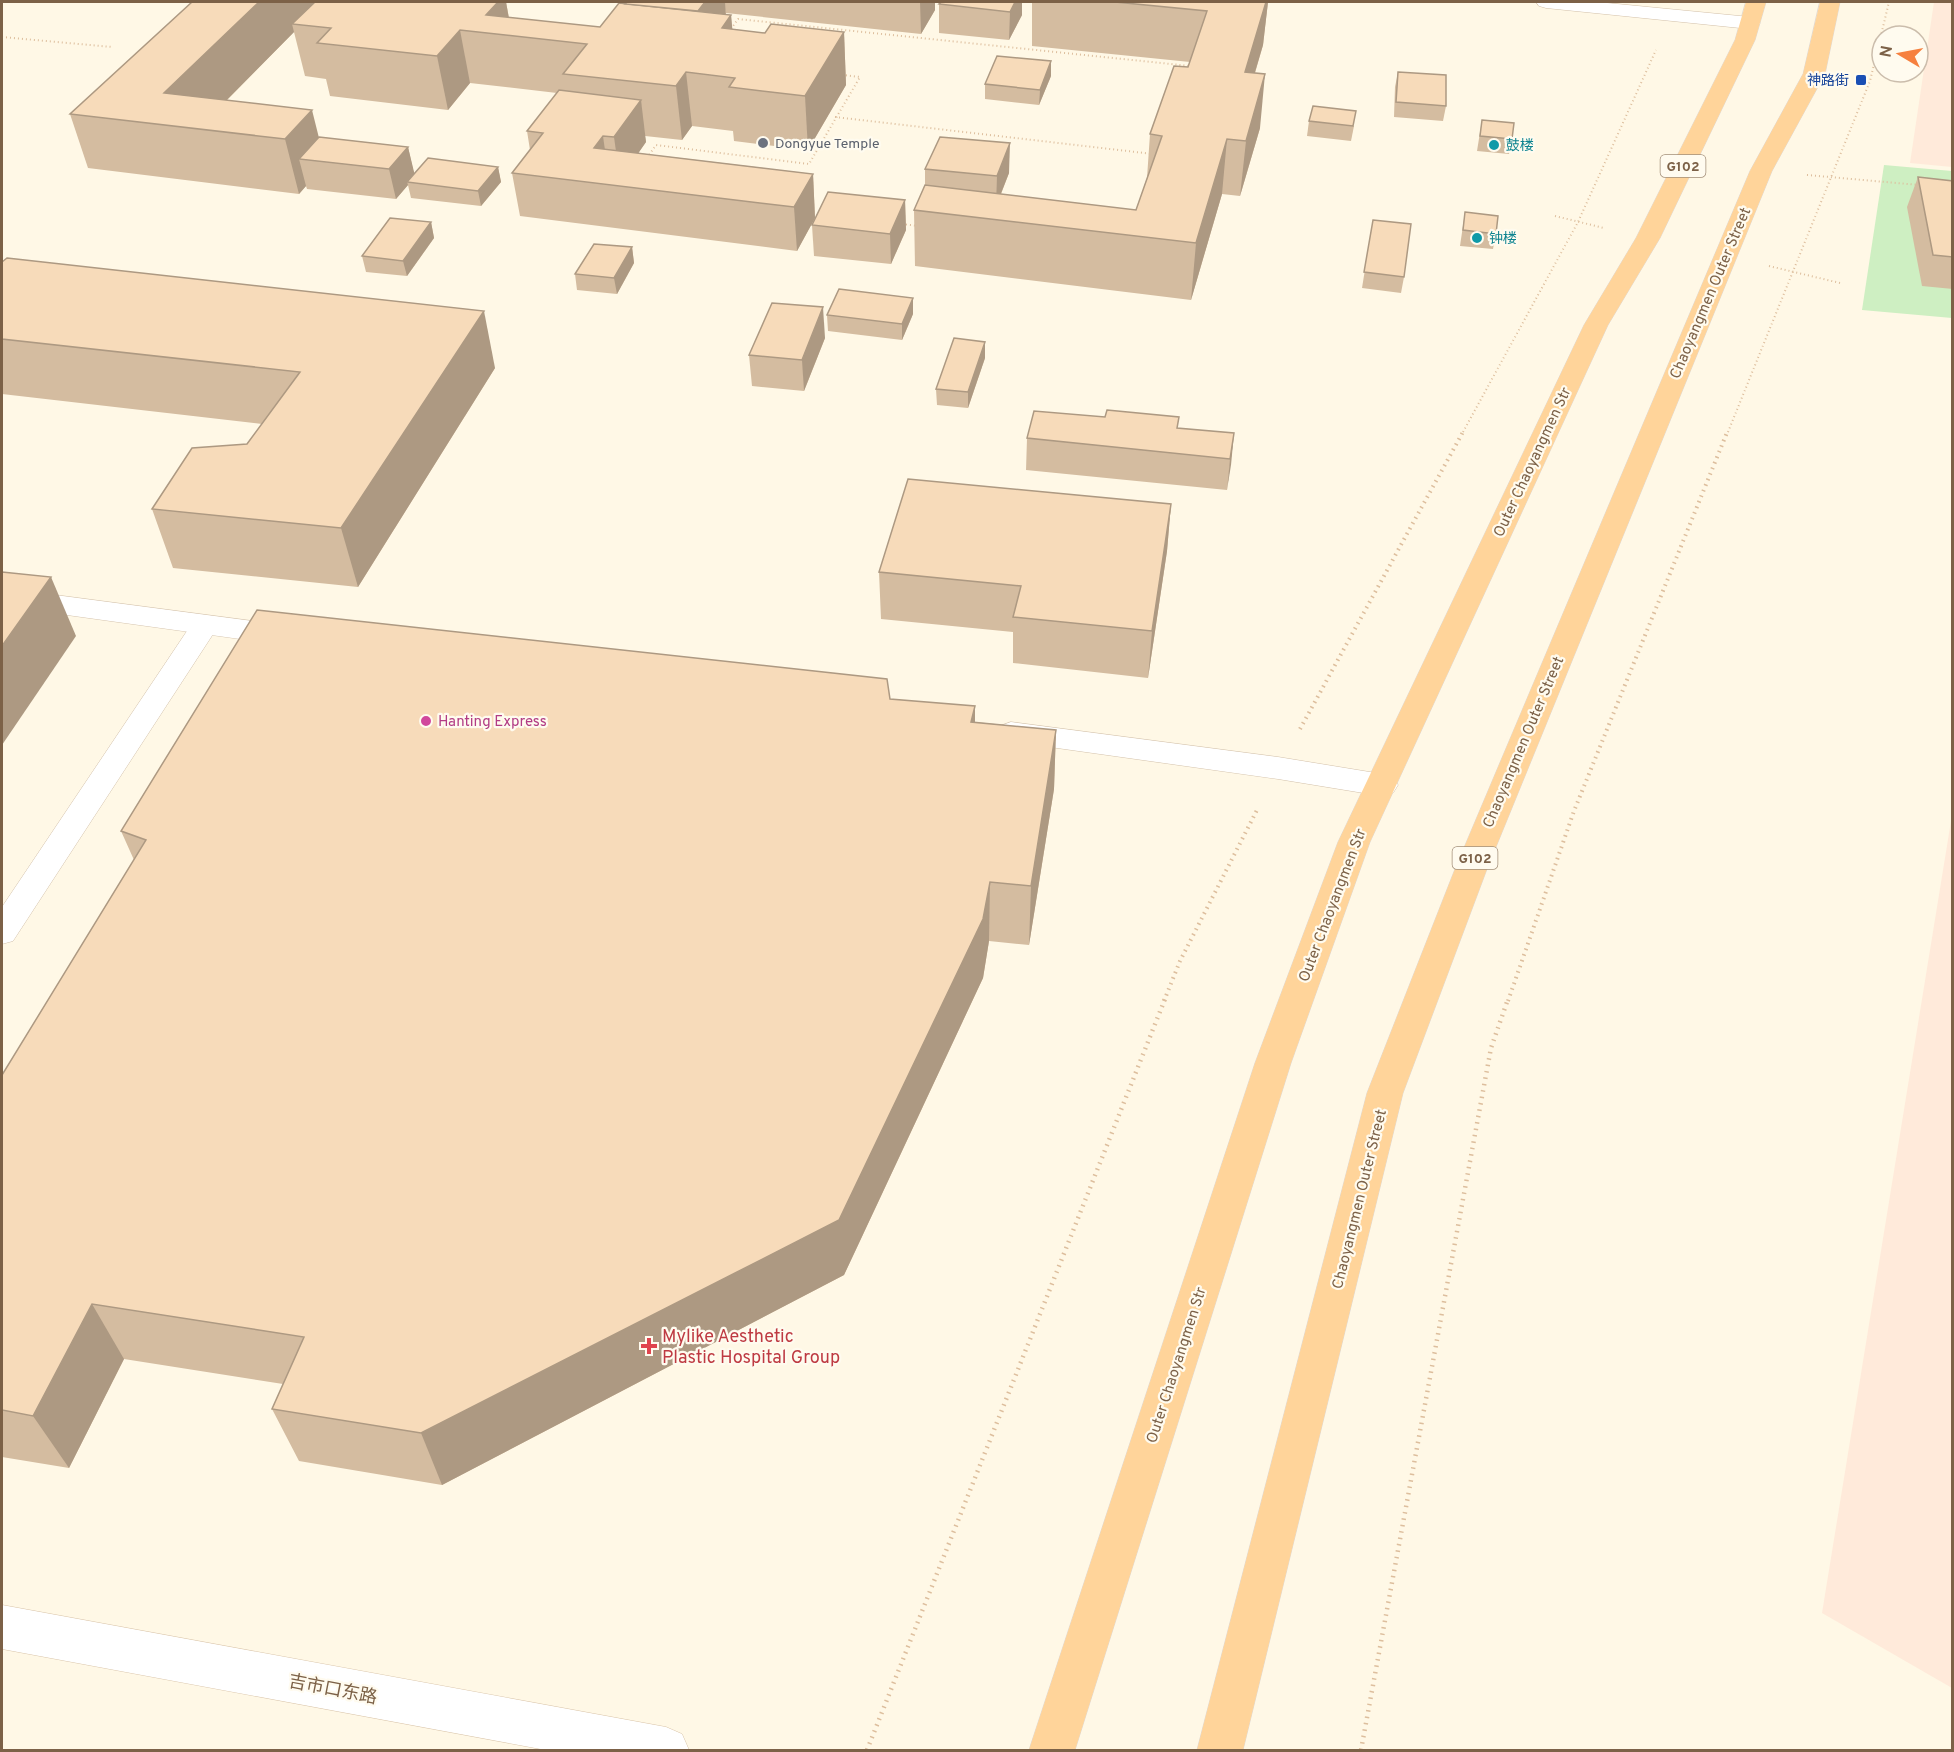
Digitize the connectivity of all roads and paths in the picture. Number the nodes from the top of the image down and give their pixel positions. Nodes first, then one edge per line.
1 (1546, 2) edge
2 (1756, 2) edge
3 (1830, 2) edge
4 (1889, 2) edge
5 (1673, 14) junction
6 (1750, 23) junction
7 (726, 35) edge
8 (2, 37) edge
9 (112, 47) dead end
10 (836, 74) edge
11 (1186, 75) edge
12 (835, 117) junction
13 (1159, 155) edge
14 (644, 163) edge
15 (1761, 171) junction
16 (1831, 177) junction
17 (1919, 185) edge
18 (898, 224) edge
19 (922, 227) edge
20 (2, 597) edge
21 (205, 625) junction
22 (323, 640) edge
23 (983, 729) edge
24 (1278, 768) junction
25 (1382, 785) junction
26 (2, 932) edge
27 (2, 1627) edge
28 (666, 1750) edge
29 (867, 1750) edge
30 (1052, 1750) edge
31 (1220, 1750) edge
32 (1361, 1750) edge

1 - 5 lane
2 - 6 highway, Outer Chaoyangmen Str / G102
3 - 15 highway, Chaoyangmen Outer Street / G102
4 - 16 path
5 - 6 lane
5 - 24 path
6 - 25 highway, Outer Chaoyangmen Str / G102
7 - 11 path
8 - 9 path
10 - 12 path
12 - 13 path
12 - 14 path
15 - 16 path
15 - 31 highway, Chaoyangmen Outer Street / G102
16 - 17 path
16 - 32 path
18 - 19 path
20 - 21 street
21 - 22 street
21 - 26 lane
23 - 24 street
24 - 25 street
24 - 29 path
25 - 30 highway, Outer Chaoyangmen Str / G102
27 - 28 street, 吉市口东路

